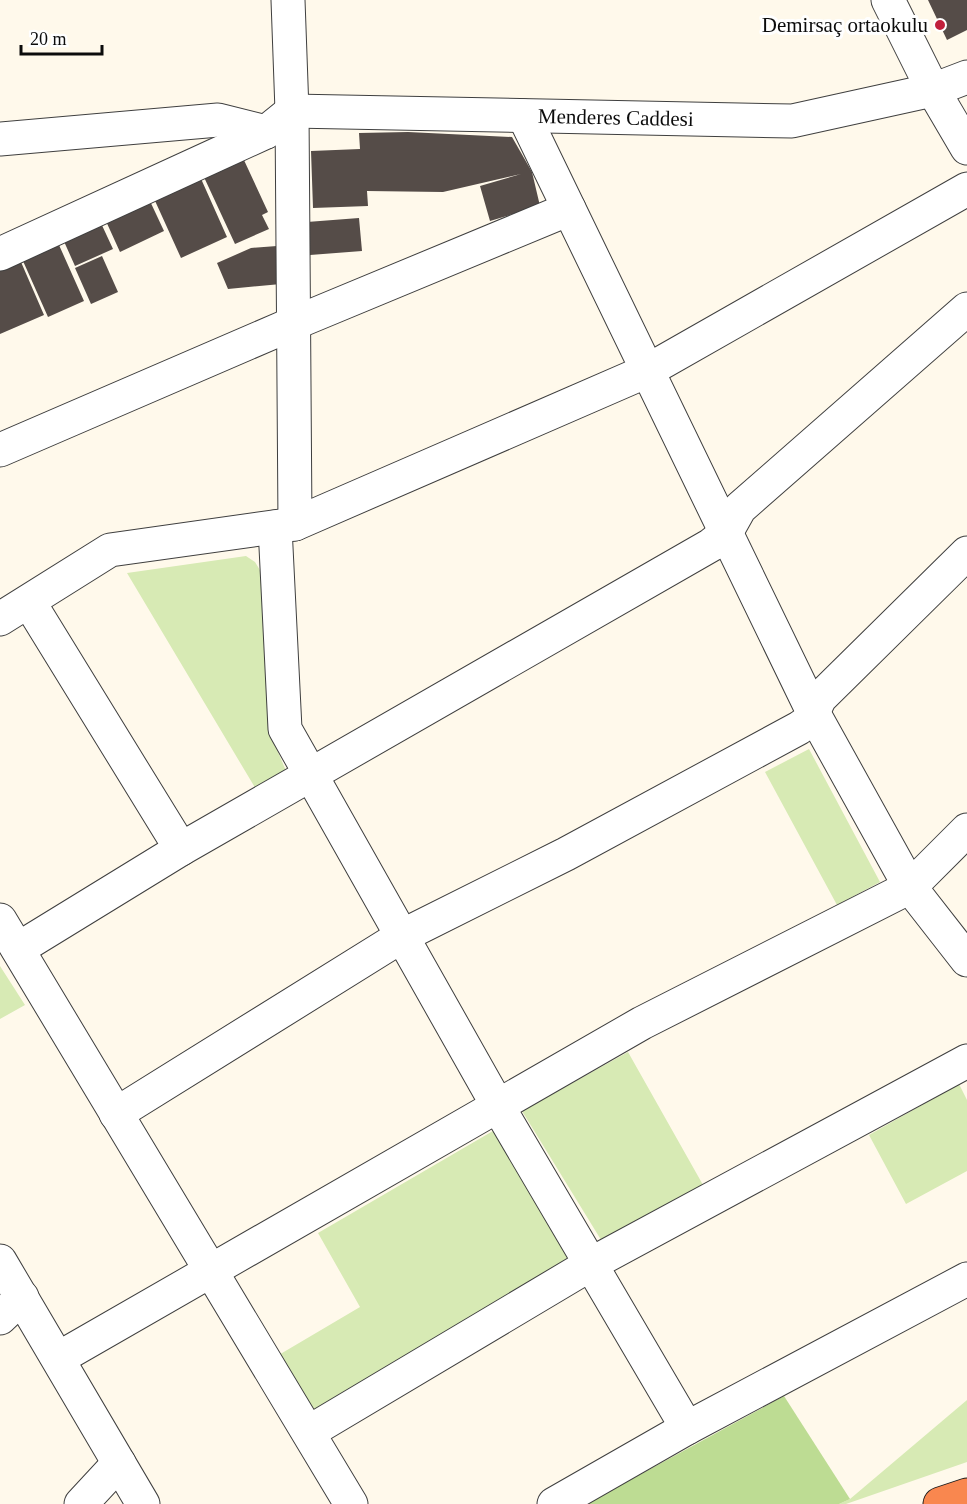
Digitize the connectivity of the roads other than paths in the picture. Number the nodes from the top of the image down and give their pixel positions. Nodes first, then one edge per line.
1 (288, 0) edge
2 (888, 0) edge
3 (967, 77) edge
4 (933, 90) junction
5 (292, 111) junction
6 (524, 116) junction
7 (266, 132) junction
8 (0, 139) edge
9 (967, 148) edge
10 (967, 189) edge
11 (569, 209) junction
12 (0, 254) edge
13 (967, 309) edge
14 (292, 324) junction
15 (647, 371) junction
16 (0, 450) edge
17 (285, 525) junction
18 (726, 531) junction
19 (967, 553) edge
20 (28, 602) junction
21 (0, 619) edge
22 (819, 717) junction
23 (310, 775) junction
24 (967, 830) edge
25 (182, 849) junction
26 (910, 887) junction
27 (0, 920) edge
28 (402, 936) junction
29 (18, 949) junction
30 (967, 960) edge
31 (967, 1061) edge
32 (499, 1108) junction
33 (117, 1114) junction
34 (0, 1261) edge
35 (591, 1264) junction
36 (210, 1271) junction
37 (967, 1279) edge
38 (11, 1308) edge
39 (59, 1358) junction
40 (687, 1428) junction
41 (309, 1432) junction
42 (119, 1463) junction
43 (967, 1495) edge
44 (81, 1504) edge
45 (143, 1504) edge
46 (351, 1504) edge
47 (554, 1504) edge
48 (940, 1504) edge

1 - 5 street
2 - 4 street
3 - 4 street, Menderes Caddesi
4 - 6 street, Menderes Caddesi
4 - 9 street
5 - 6 street, Menderes Caddesi
5 - 7 street
5 - 14 street
6 - 11 street
7 - 8 street
7 - 12 street
10 - 15 street
11 - 14 street
11 - 15 street
13 - 18 street
14 - 16 street
14 - 17 street
15 - 17 street
15 - 18 street
17 - 20 street
17 - 23 street
18 - 22 street
18 - 23 street
19 - 22 street
20 - 21 street
20 - 25 street
22 - 26 street
22 - 28 street
23 - 25 street
23 - 28 street
24 - 26 street
25 - 29 street
26 - 30 street
26 - 32 street
27 - 29 street
28 - 32 street
28 - 33 street
29 - 33 street
31 - 35 street
32 - 35 street
32 - 36 street
33 - 36 street
34 - 38 street
35 - 40 street
35 - 41 street
36 - 39 street
36 - 41 street
37 - 40 street
38 - 39 street
39 - 42 street
40 - 47 street
41 - 46 street
42 - 44 street
42 - 45 street
43 - 48 highway

